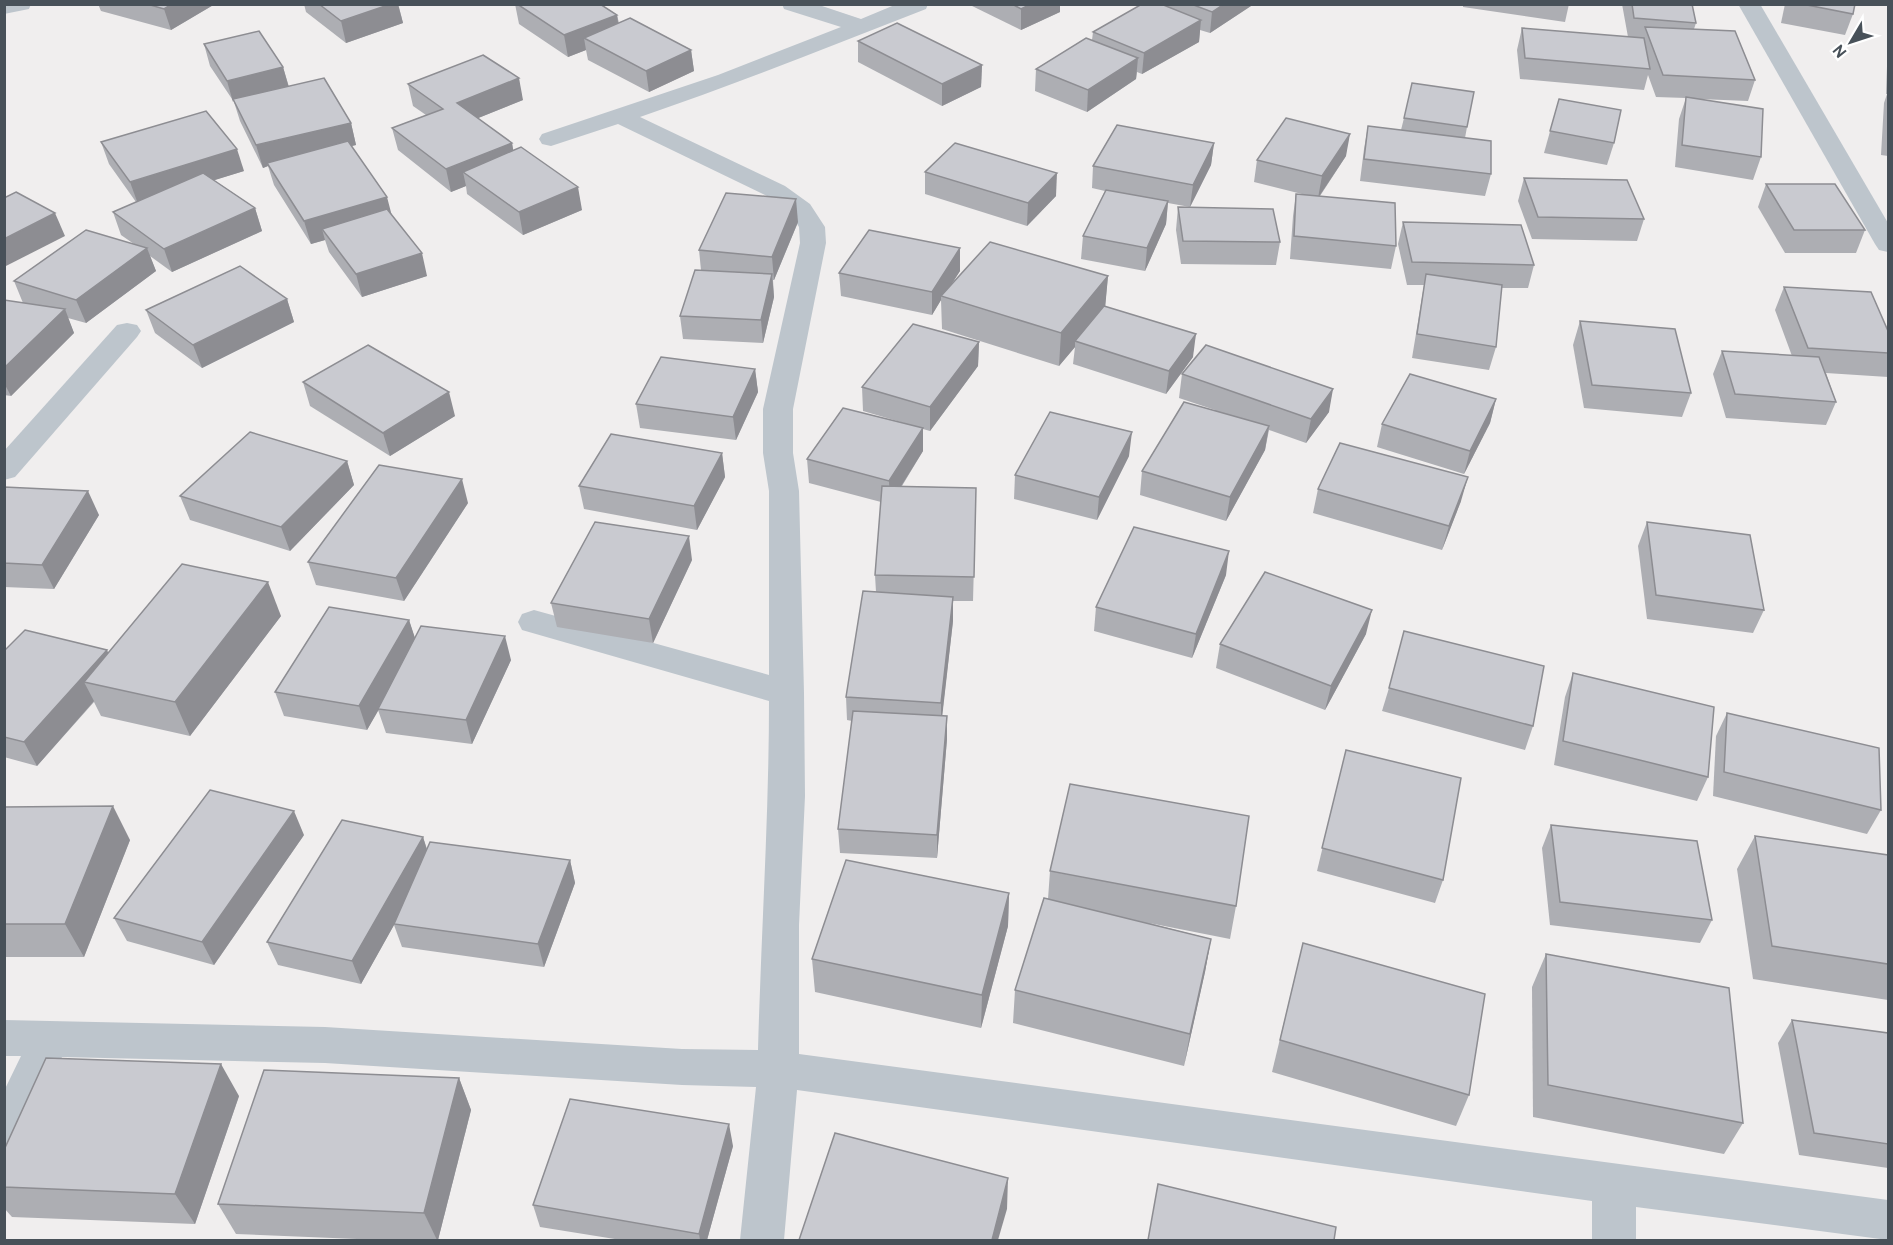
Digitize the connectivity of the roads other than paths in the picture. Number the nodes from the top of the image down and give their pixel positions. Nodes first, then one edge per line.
1 (21, 4) edge
2 (792, 4) edge
3 (918, 4) edge
4 (1749, 4) edge
5 (4, 8) edge
6 (864, 27) junction
7 (620, 116) junction
8 (551, 139) dead end
9 (1888, 244) edge
10 (127, 330) dead end
11 (4, 470) edge
12 (534, 622) dead end
13 (787, 693) junction
14 (4, 1038) edge
15 (50, 1038) junction
16 (778, 1069) junction
17 (4, 1138) edge
18 (1614, 1183) junction
19 (1888, 1221) edge
20 (762, 1240) edge
21 (1614, 1240) edge

1 - 5 street
2 - 6 street
3 - 6 street
4 - 9 street
6 - 7 street
7 - 8 street
7 - 13 street
10 - 11 street
12 - 13 street
13 - 16 street
14 - 15 street
15 - 16 street
15 - 17 street
16 - 18 street
16 - 20 street
18 - 19 street
18 - 21 street

